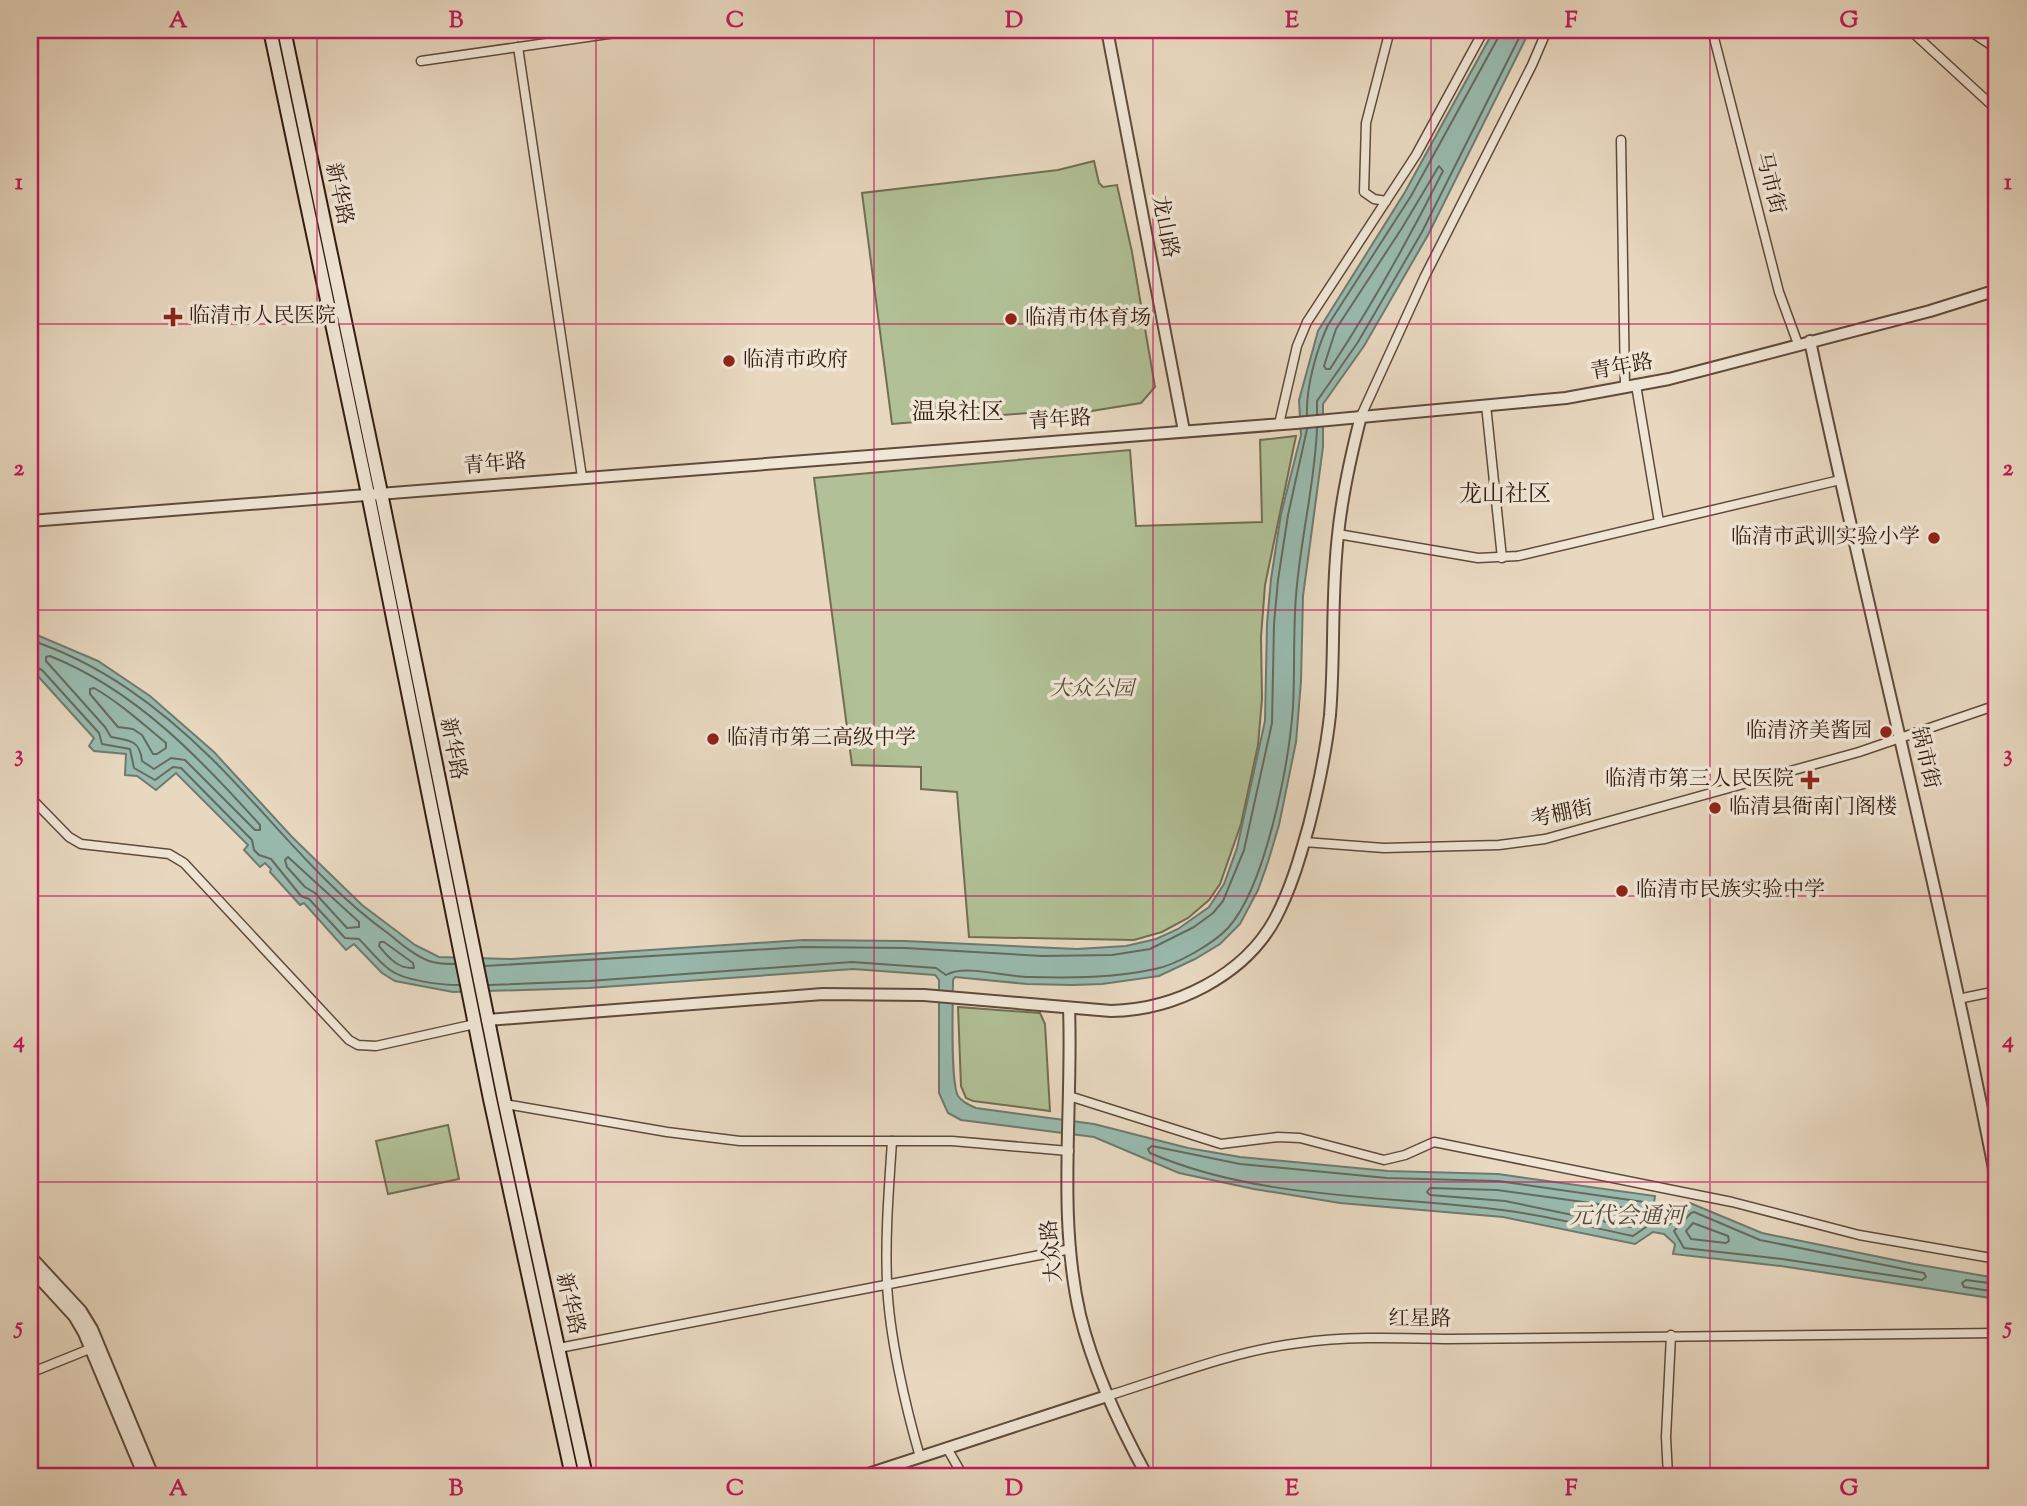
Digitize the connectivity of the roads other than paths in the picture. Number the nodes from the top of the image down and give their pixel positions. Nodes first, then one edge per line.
1 (270, 30) edge
2 (284, 30) edge
3 (636, 30) edge
4 (1107, 30) edge
5 (1390, 30) edge
6 (1484, 30) edge
7 (1547, 30) edge
8 (1712, 30) edge
9 (1910, 30) edge
10 (1968, 30) edge
11 (518, 47) junction
12 (1997, 49) edge
13 (421, 61) dead end
14 (1997, 110) edge
15 (1621, 139) dead end
16 (1386, 201) junction
17 (1997, 290) edge
18 (1810, 341) junction
19 (1797, 344) junction
20 (1630, 386) junction
21 (1486, 405) junction
22 (1362, 416) junction
23 (1279, 424) junction
24 (1184, 431) junction
25 (582, 477) junction
26 (1840, 480) junction
27 (374, 494) junction
28 (30, 521) edge
29 (1659, 522) junction
30 (1338, 534) junction
31 (1502, 558) junction
32 (1997, 705) edge
33 (1900, 738) junction
34 (30, 797) edge
35 (1304, 842) junction
36 (1997, 991) edge
37 (1958, 999) junction
38 (1069, 1008) junction
39 (480, 1015) junction
40 (1069, 1096) junction
41 (505, 1104) junction
42 (892, 1141) junction
43 (1069, 1151) junction
44 (1997, 1178) edge
45 (1071, 1249) junction
46 (30, 1256) edge
47 (1997, 1259) edge
48 (30, 1268) edge
49 (887, 1285) junction
50 (1997, 1333) edge
51 (1671, 1335) junction
52 (92, 1348) junction
53 (559, 1348) junction
54 (30, 1373) edge
55 (1107, 1396) junction
56 (947, 1448) junction
57 (920, 1457) junction
58 (144, 1476) edge
59 (153, 1476) edge
60 (572, 1476) edge
61 (586, 1476) edge
62 (862, 1476) edge
63 (963, 1476) edge
64 (1147, 1476) edge
65 (1668, 1476) edge

1 - 27 main road, 新华路
2 - 27 main road, 新华路
3 - 11 street
4 - 24 street, 龙山路
5 - 16 street
6 - 16 street
7 - 22 street
8 - 19 street, 马市街
9 - 14 street
10 - 12 street
11 - 13 street
11 - 25 street
15 - 20 street
16 - 23 street
17 - 18 street, 青年路
18 - 19 street, 青年路
18 - 26 street, 锅市街
19 - 20 street, 青年路
20 - 21 street, 青年路
20 - 29 street
21 - 22 street, 青年路
21 - 31 street
22 - 23 street, 青年路
22 - 30 street
23 - 24 street, 青年路
24 - 25 street, 青年路
25 - 27 street, 青年路
26 - 29 street
26 - 33 street, 锅市街
27 - 28 street, 青年路
27 - 39 main road, 新华路
29 - 31 street
30 - 31 street
30 - 35 street
32 - 33 street, 考棚街
33 - 35 street, 考棚街
33 - 37 street, 锅市街
34 - 39 street
35 - 38 street
36 - 37 street
37 - 44 street, 锅市街
38 - 39 street
38 - 40 street, 大众路
39 - 41 main road, 新华路
39 - 60 main road, 新华路
40 - 43 street, 大众路
40 - 47 street
41 - 42 street
41 - 53 main road, 新华路
42 - 43 street
42 - 49 street
43 - 45 street, 大众路
45 - 49 street
45 - 55 street, 大众路
46 - 59 street
48 - 52 street
49 - 53 street
49 - 57 street
50 - 51 street, 红星路
51 - 55 street, 红星路
51 - 65 street
52 - 54 street
52 - 58 street
53 - 61 main road, 新华路
55 - 56 street, 红星路
55 - 64 street, 大众路
56 - 57 street, 红星路
56 - 63 street
57 - 62 street, 红星路

